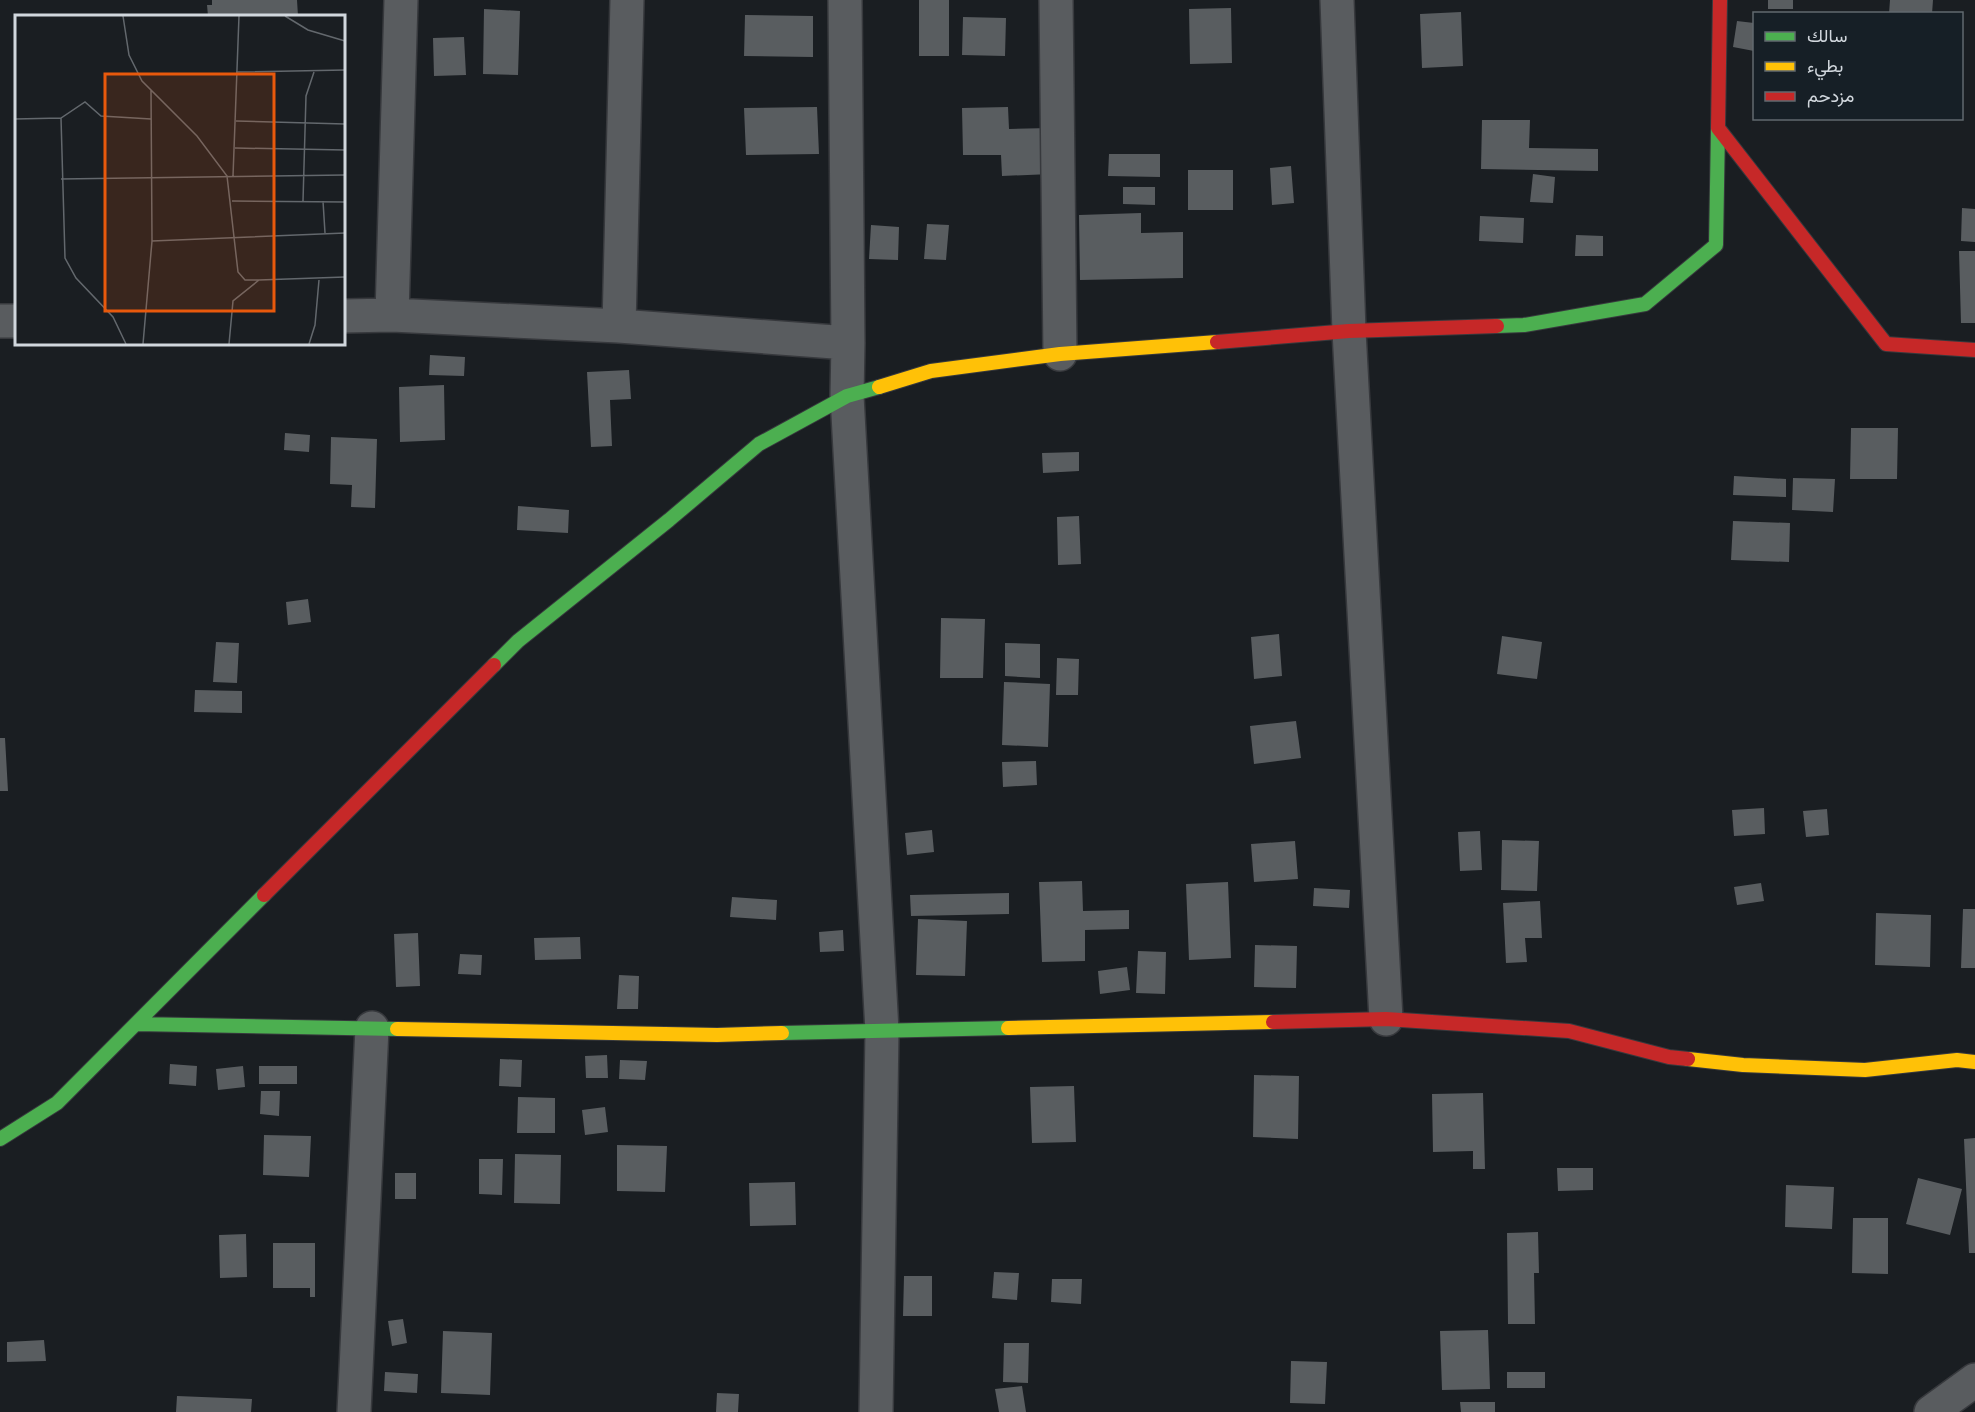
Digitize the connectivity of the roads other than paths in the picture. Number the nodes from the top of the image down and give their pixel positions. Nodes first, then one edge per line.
1 (400, 0) edge
2 (627, 0) edge
3 (845, 0) edge
4 (1056, 0) edge
5 (1337, 0) edge
6 (1720, 0) edge
7 (1718, 128) junction
8 (392, 315) junction
9 (345, 316) edge
10 (619, 326) junction
11 (1348, 331) junction
12 (848, 343) junction
13 (1975, 350) edge
14 (1060, 354) junction
15 (847, 396) junction
16 (1386, 1019) junction
17 (136, 1024) junction
18 (372, 1028) junction
19 (882, 1031) junction
20 (1975, 1062) edge
21 (0, 1139) edge
22 (1975, 1380) edge
23 (354, 1412) edge
24 (876, 1412) edge
25 (1931, 1412) edge

1 - 8 street
2 - 10 street
3 - 12 street
4 - 14 street
5 - 11 street
6 - 7 street
7 - 11 street
7 - 13 street
8 - 9 street
8 - 10 street
10 - 12 street
11 - 14 street
11 - 16 street
12 - 15 street
14 - 15 street
15 - 17 street
15 - 19 street
16 - 19 street
16 - 20 street
17 - 18 street
17 - 21 street
18 - 19 street
18 - 23 street
19 - 24 street
22 - 25 street

